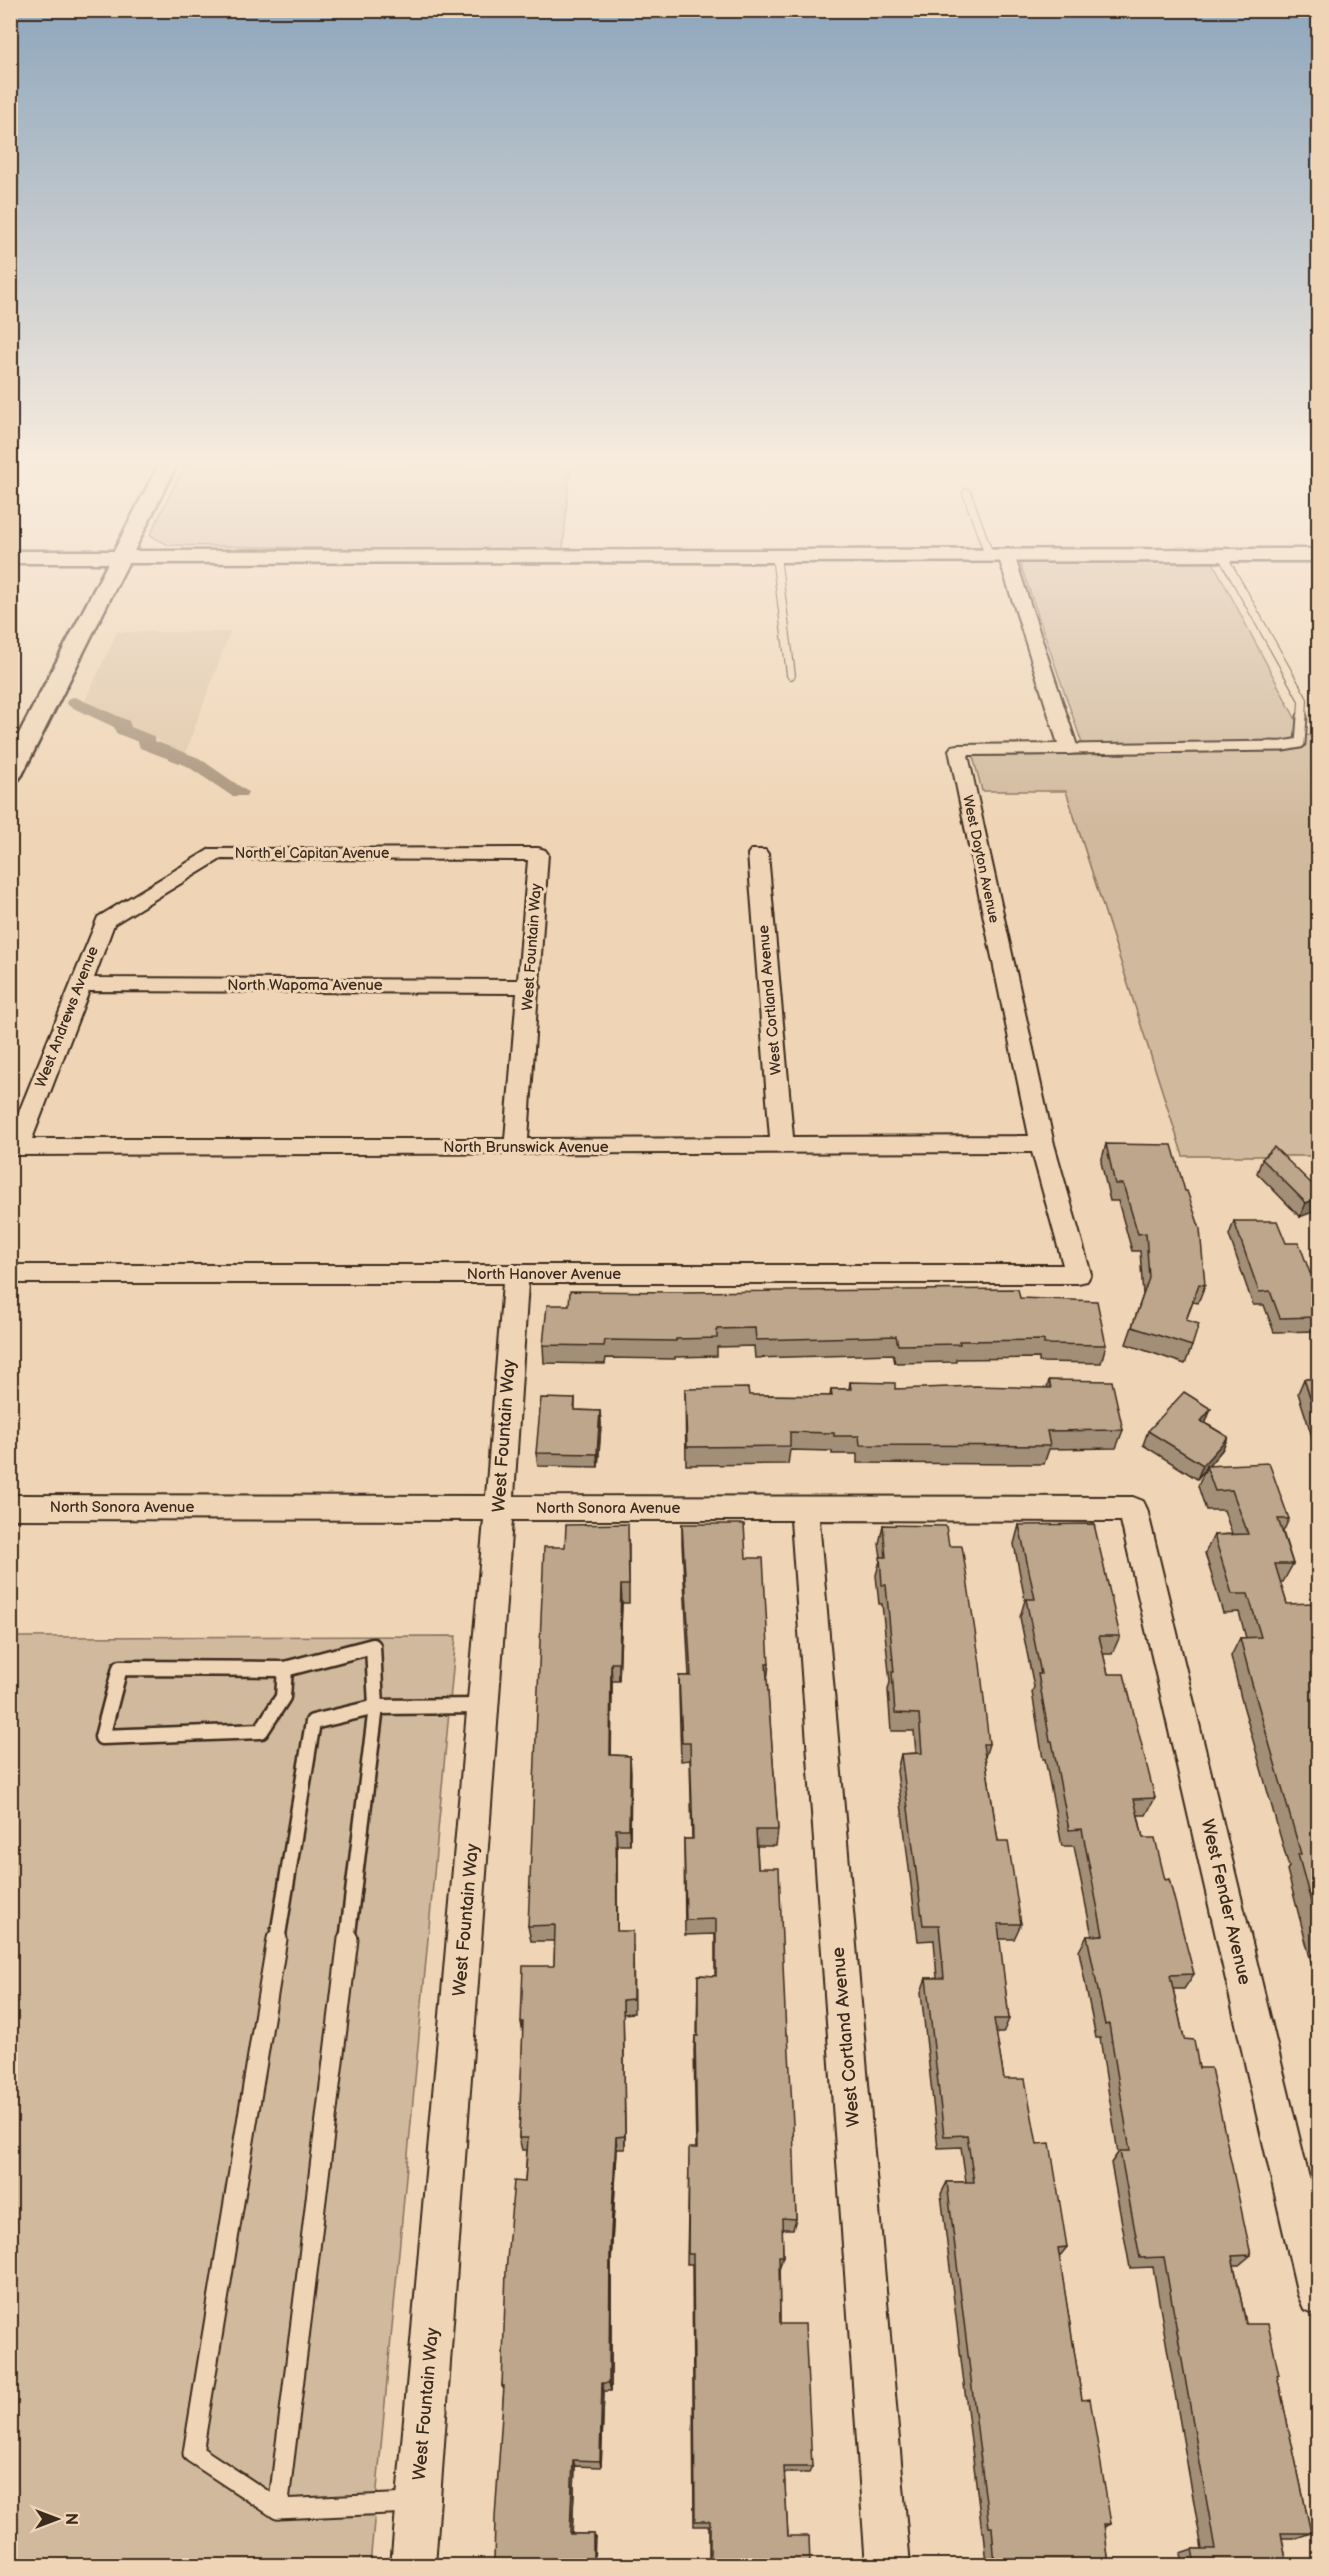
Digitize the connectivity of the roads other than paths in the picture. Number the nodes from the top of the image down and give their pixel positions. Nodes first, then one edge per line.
1 (106, 586) edge
2 (780, 586) edge
3 (1009, 586) edge
4 (1239, 586) edge
5 (791, 675) dead end
6 (1069, 749) junction
7 (10, 775) edge
8 (538, 854) joint
9 (758, 854) dead end
10 (105, 921) joint
11 (80, 984) junction
12 (530, 987) junction
13 (1042, 1144) junction
14 (782, 1146) junction
15 (14, 1147) edge
16 (516, 1148) junction
17 (10, 1274) edge
18 (516, 1274) junction
19 (1078, 1274) joint
20 (10, 1507) edge
21 (500, 1508) junction
22 (804, 1508) junction
23 (1133, 1509) joint
24 (285, 1669) junction
25 (483, 1706) junction
26 (376, 1707) junction
27 (1318, 2295) edge
28 (418, 2503) junction
29 (279, 2509) junction
30 (413, 2565) edge
31 (888, 2565) edge

1 - 7 street
2 - 5 lane
3 - 6 street
4 - 6 lane
6 - 13 street, West Dayton Avenue
8 - 10 street, North el Capitan Avenue
8 - 12 street, West Fountain Way
9 - 14 street, West Cortland Avenue
10 - 11 street, West Andrews Avenue
11 - 12 street, North Wapoma Avenue
11 - 15 street, West Andrews Avenue
12 - 16 street, West Fountain Way
13 - 14 street, North Brunswick Avenue
13 - 19 street, West Dayton Avenue
14 - 16 street, North Brunswick Avenue
15 - 16 street, North Brunswick Avenue
17 - 18 street, North Hanover Avenue
18 - 19 street, North Hanover Avenue
18 - 21 street, West Fountain Way
20 - 21 street, North Sonora Avenue
21 - 22 street, North Sonora Avenue
21 - 25 street, West Fountain Way
22 - 23 street, North Sonora Avenue
22 - 31 street, West Cortland Avenue
23 - 27 street, West Fender Avenue
24 - 24 lane
24 - 26 lane
25 - 26 lane
25 - 28 street, West Fountain Way
26 - 29 lane
26 - 29 lane
28 - 29 lane
28 - 30 street, West Fountain Way

